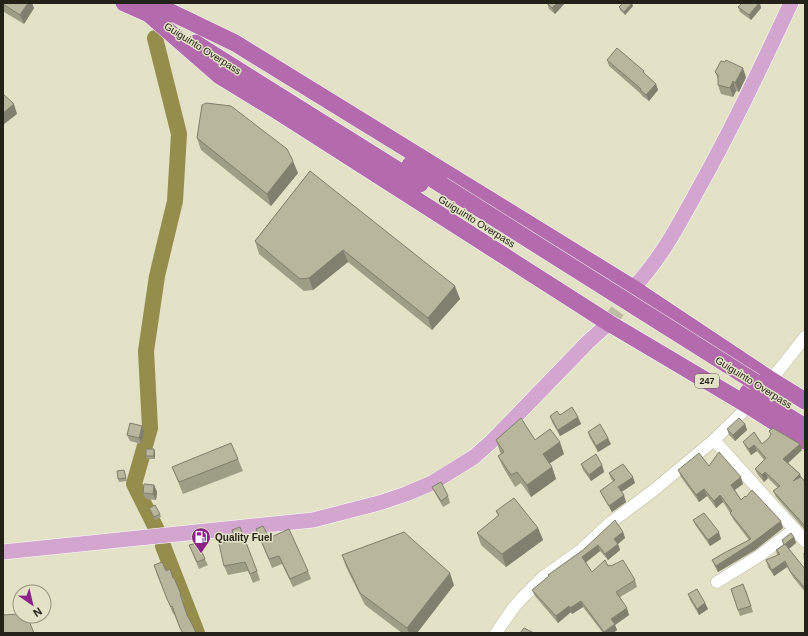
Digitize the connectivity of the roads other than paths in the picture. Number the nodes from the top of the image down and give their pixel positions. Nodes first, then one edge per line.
1 (124, 3) edge
2 (791, 3) edge
3 (152, 7) edge
4 (633, 288) junction
5 (608, 323) junction
6 (805, 337) edge
7 (756, 390) junction
8 (805, 401) edge
9 (805, 414) edge
10 (805, 427) edge
11 (714, 440) junction
12 (805, 441) edge
13 (795, 529) junction
14 (805, 541) edge
15 (3, 552) edge
16 (717, 582) dead end
17 (496, 633) edge

1 - 3 highway
2 - 4 main road
3 - 4 highway
3 - 5 highway
3 - 7 highway, Guiguinto Overpass, bridge
4 - 7 highway, 247
5 - 7 highway, 247
5 - 15 main road
6 - 7 street
7 - 8 highway, 247
7 - 9 highway, Guiguinto Overpass
7 - 10 highway, Guiguinto Overpass
7 - 11 street
7 - 12 highway, 247
11 - 13 street
11 - 17 street
13 - 14 street
13 - 16 street

